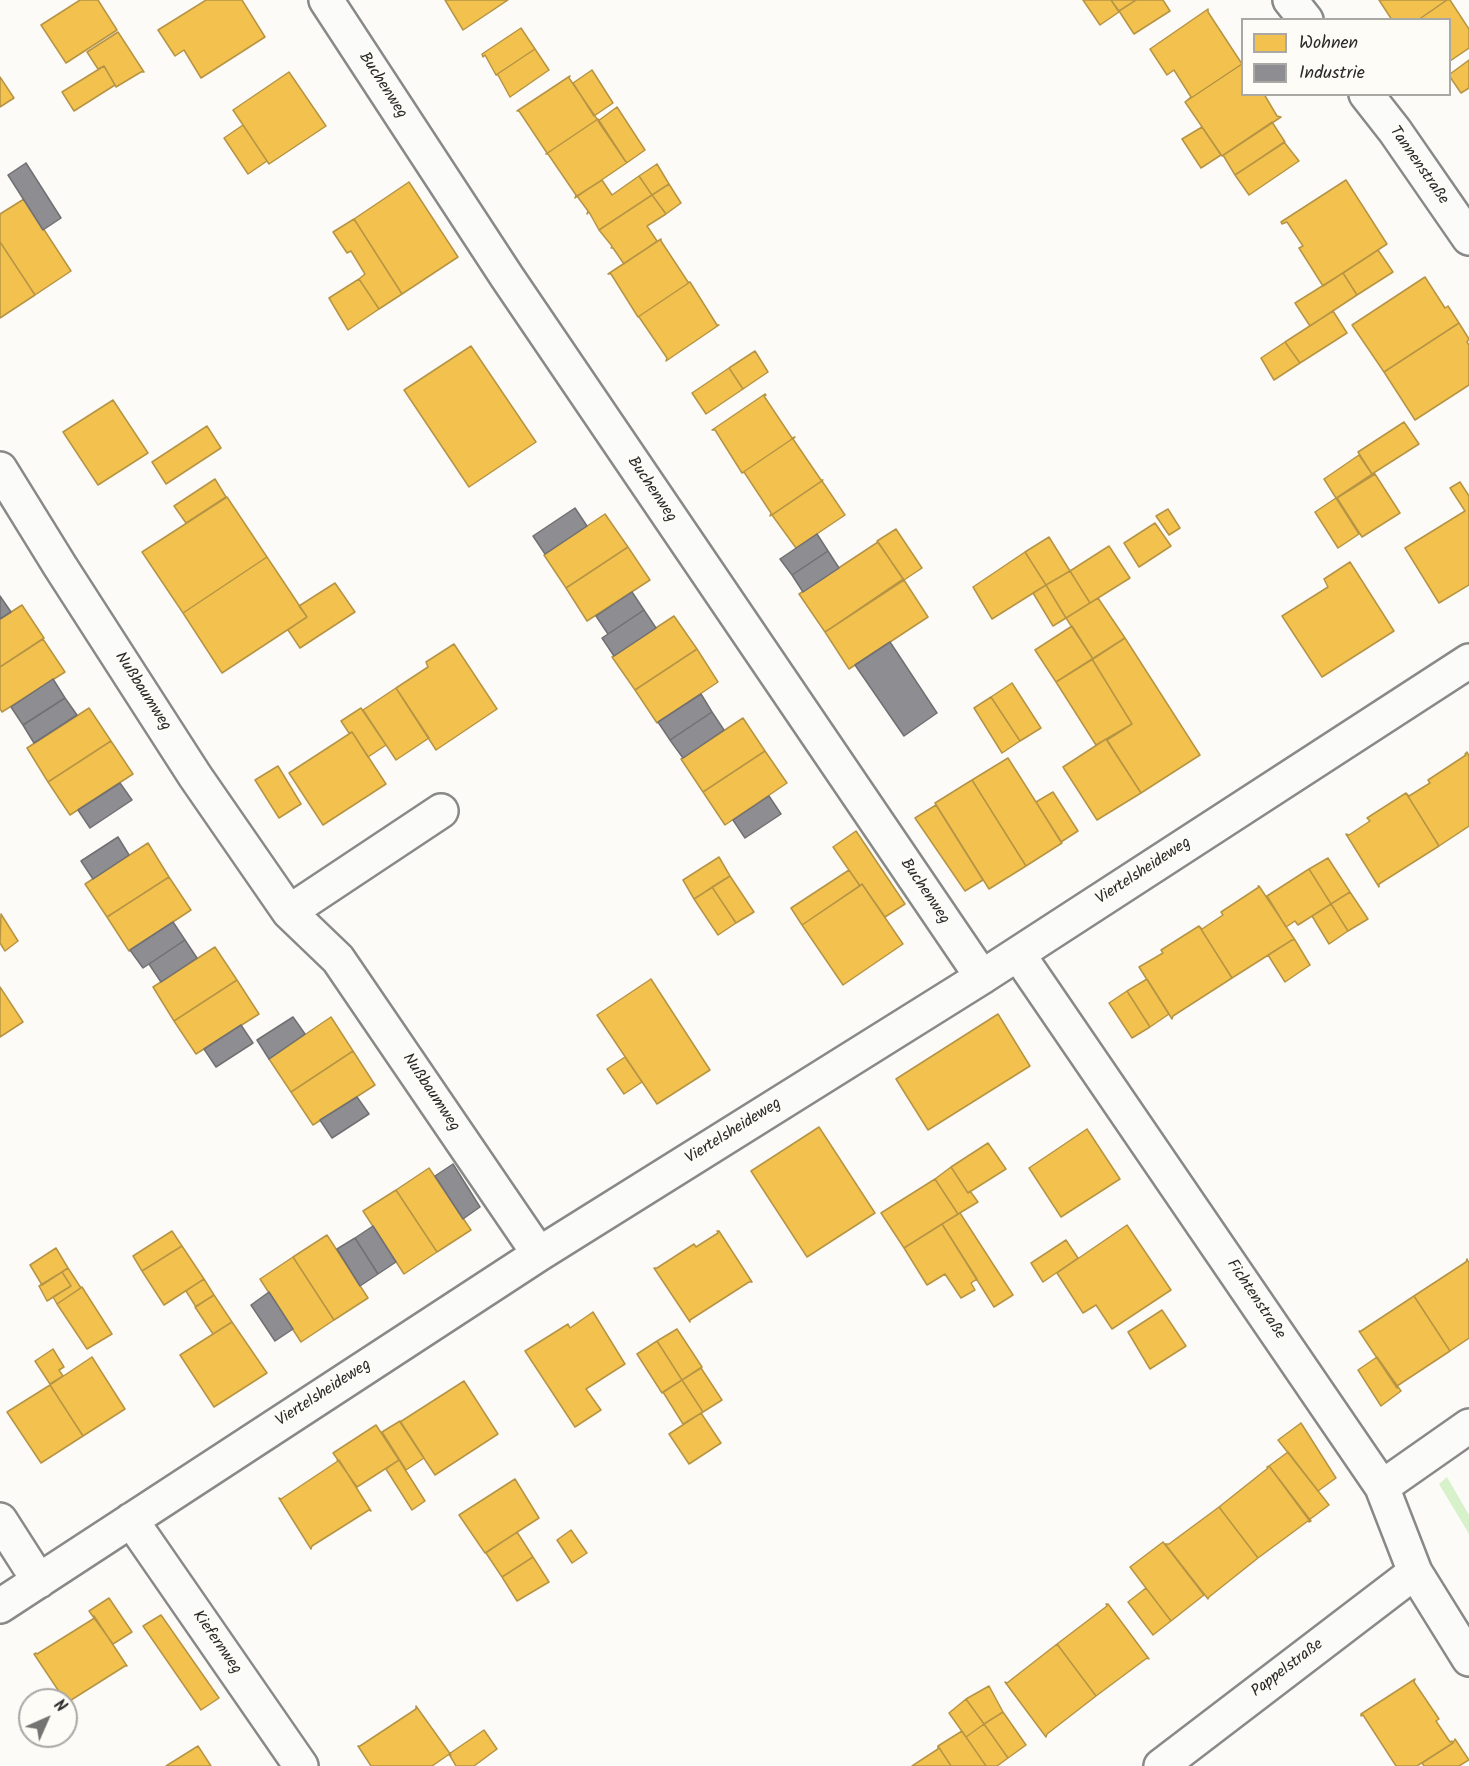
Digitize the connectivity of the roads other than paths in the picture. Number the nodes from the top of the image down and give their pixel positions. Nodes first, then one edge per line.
1 (326, 0) edge
2 (1290, 0) edge
3 (1304, 18) edge
4 (1368, 96) edge
5 (1469, 238) edge
6 (0, 469) edge
7 (1469, 661) edge
8 (441, 811) dead end
9 (289, 912) junction
10 (1018, 954) junction
11 (982, 977) junction
12 (539, 1254) junction
13 (1469, 1426) edge
14 (1382, 1487) junction
15 (0, 1520) edge
16 (131, 1520) junction
17 (1415, 1572) junction
18 (39, 1581) junction
19 (0, 1606) edge
20 (1469, 1659) edge
21 (301, 1766) edge
22 (1161, 1766) edge

1 - 11 street, Buchenweg
2 - 3 street
4 - 5 street, Tannenstraße
6 - 9 street, Nußbaumweg
7 - 10 street, Viertelsheideweg
8 - 9 street
9 - 12 street, Nußbaumweg
10 - 11 street, Viertelsheideweg
10 - 14 street, Fichtenstraße
11 - 12 street, Viertelsheideweg
12 - 16 street, Viertelsheideweg
13 - 14 street
14 - 17 street, Fichtenstraße
15 - 18 street
16 - 18 street, Viertelsheideweg
16 - 21 street, Kiefernweg
17 - 20 street, Fichtenstraße
17 - 22 street, Pappelstraße
18 - 19 street, Viertelsheideweg

